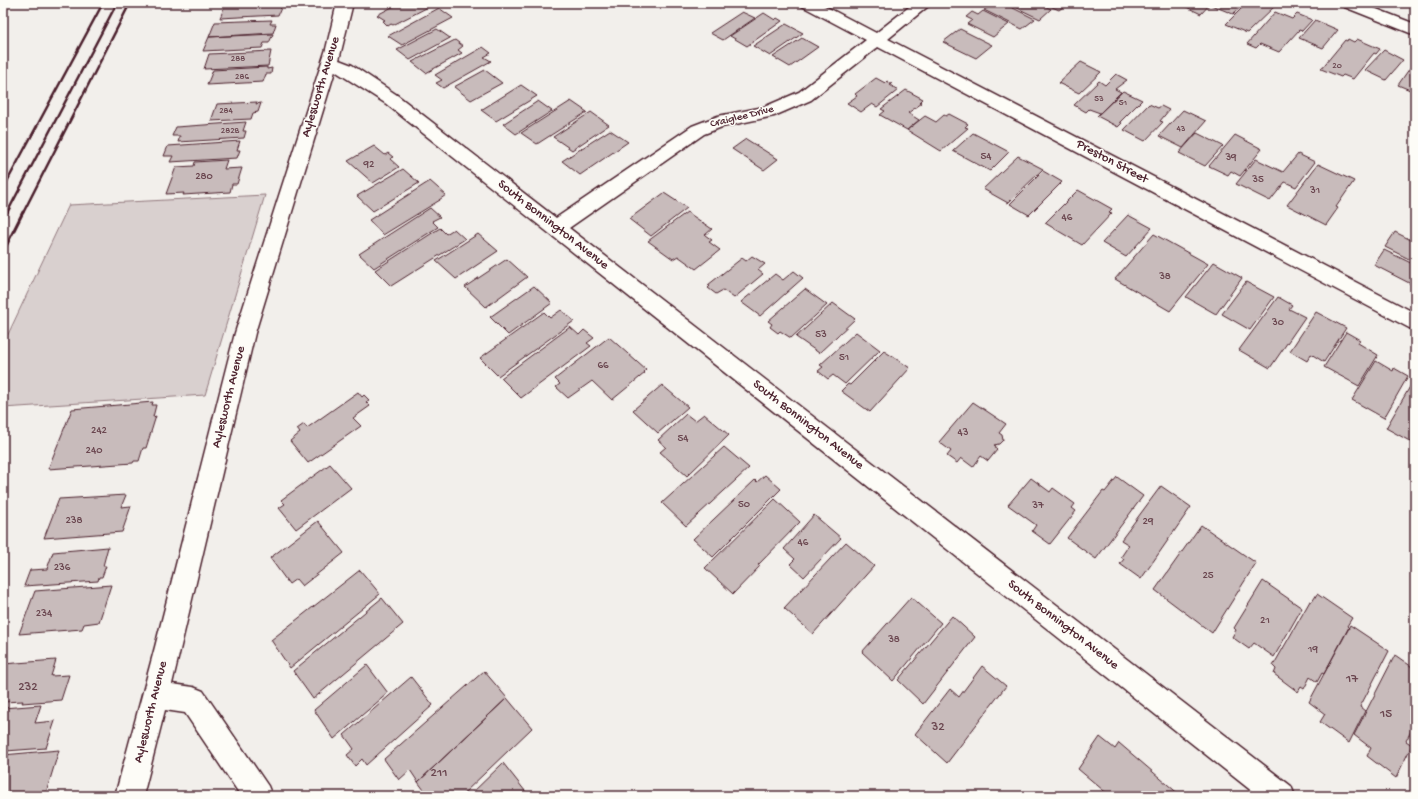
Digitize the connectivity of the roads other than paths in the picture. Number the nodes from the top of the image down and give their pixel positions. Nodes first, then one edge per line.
1 (345, 3) edge
2 (807, 3) edge
3 (924, 3) edge
4 (1347, 3) edge
5 (1415, 30) edge
6 (877, 38) junction
7 (330, 62) junction
8 (557, 227) junction
9 (1415, 323) edge
10 (154, 695) junction
11 (129, 796) edge
12 (258, 796) edge
13 (1281, 796) edge

1 - 7 street, Aylesworth Avenue
2 - 6 street, Preston Street
3 - 6 street, Craiglee Drive
4 - 5 street
6 - 8 street, Craiglee Drive
6 - 9 street, Preston Street
7 - 8 street, South Bonnington Avenue
7 - 10 street, Aylesworth Avenue
8 - 13 street, South Bonnington Avenue
10 - 11 street, Aylesworth Avenue
10 - 12 street

